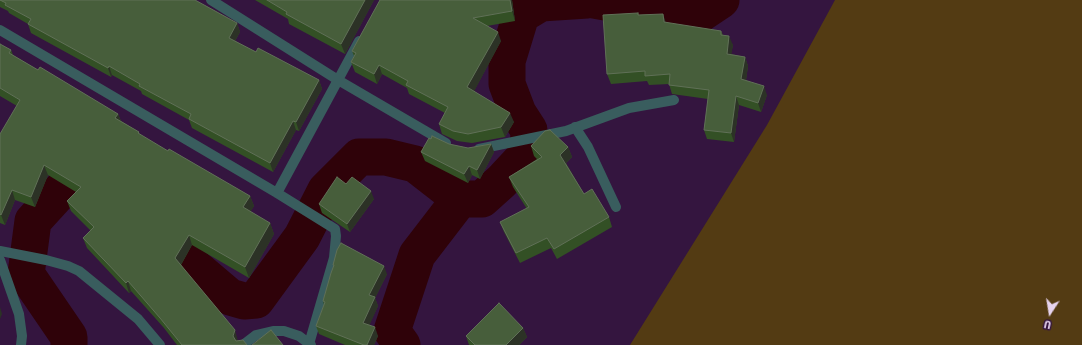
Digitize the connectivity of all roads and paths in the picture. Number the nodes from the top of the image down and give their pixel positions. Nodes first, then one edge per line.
1 (211, 0) edge
2 (0, 30) edge
3 (363, 33) edge
4 (338, 80) junction
5 (674, 100) dead end
6 (576, 127) junction
7 (455, 147) edge
8 (472, 150) edge
9 (277, 193) junction
10 (616, 207) dead end
11 (0, 251) edge
12 (0, 260) edge
13 (310, 344) edge
14 (21, 345) edge
15 (160, 345) edge
16 (243, 345) edge

1 - 4 street
2 - 9 street
3 - 4 street
4 - 7 street
4 - 9 street
5 - 6 street
6 - 8 street
6 - 10 street
9 - 13 street
11 - 15 street
12 - 14 street
13 - 16 street

